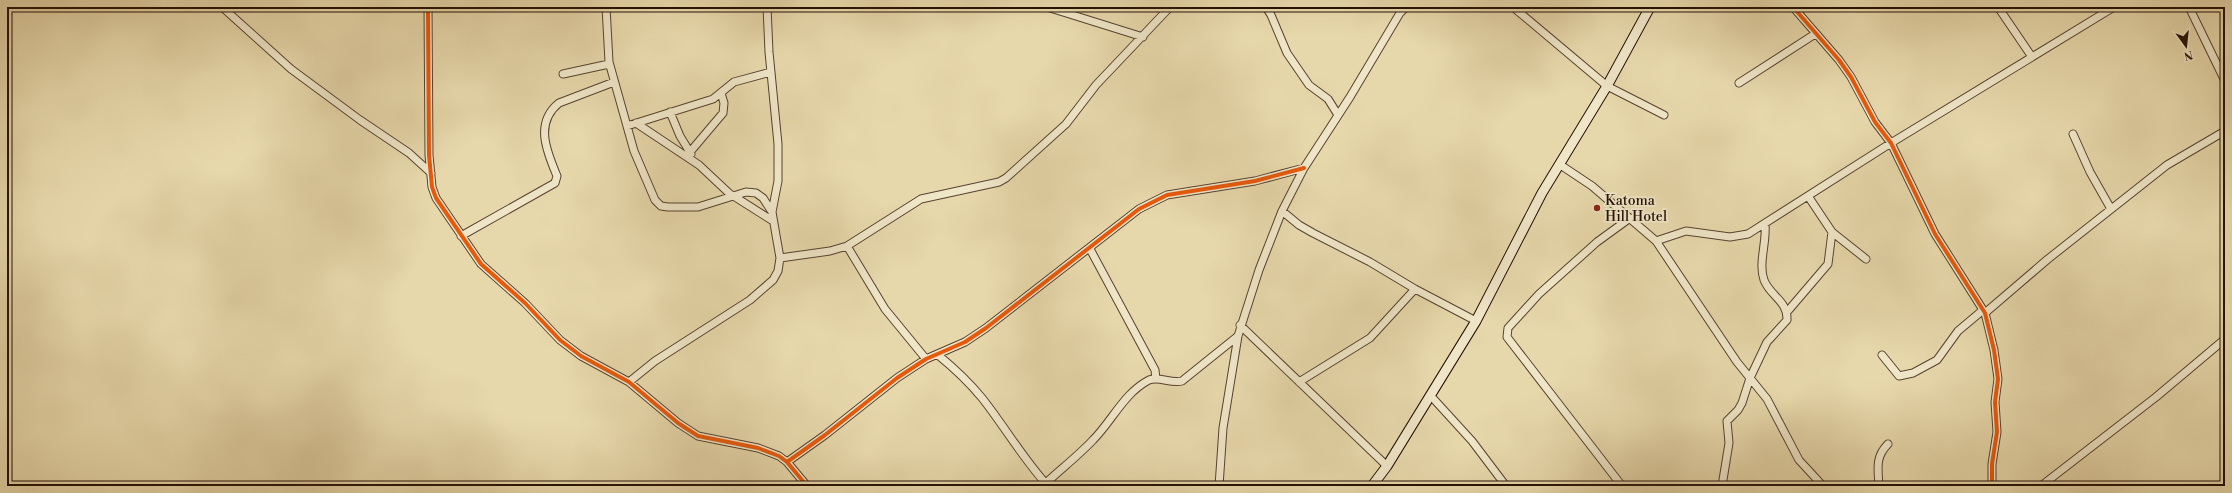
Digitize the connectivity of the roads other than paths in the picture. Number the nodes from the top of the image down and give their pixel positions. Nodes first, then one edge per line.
1 (222, 7) edge
2 (428, 7) edge
3 (606, 7) edge
4 (767, 7) edge
5 (1047, 7) edge
6 (1170, 7) edge
7 (1266, 7) edge
8 (1406, 7) edge
9 (1513, 7) edge
10 (1650, 7) edge
11 (1793, 7) edge
12 (1998, 7) edge
13 (2114, 7) edge
14 (2189, 7) edge
15 (1815, 34) junction
16 (1143, 37) junction
17 (2032, 56) junction
18 (610, 64) junction
19 (771, 72) junction
20 (563, 74) dead end
21 (2225, 81) edge
22 (614, 82) junction
23 (1739, 83) dead end
24 (1607, 86) junction
25 (721, 93) junction
26 (670, 112) junction
27 (1338, 115) junction
28 (1664, 115) dead end
29 (636, 123) junction
30 (627, 126) junction
31 (2225, 131) edge
32 (2073, 134) dead end
33 (1891, 143) junction
34 (690, 152) junction
35 (694, 162) junction
36 (1558, 164) junction
37 (1304, 168) junction
38 (430, 173) junction
39 (731, 195) junction
40 (1808, 196) junction
41 (2111, 209) junction
42 (1282, 210) junction
43 (772, 212) junction
44 (1630, 218) junction
45 (773, 221) junction
46 (1765, 224) junction
47 (1832, 232) junction
48 (461, 236) junction
49 (1656, 241) junction
50 (848, 246) junction
51 (1090, 249) junction
52 (780, 258) junction
53 (1866, 259) dead end
54 (1416, 289) junction
55 (1787, 312) junction
56 (1984, 312) junction
57 (1476, 320) junction
58 (1240, 324) junction
59 (1238, 336) junction
60 (2225, 339) edge
61 (938, 355) junction
62 (1882, 355) dead end
63 (926, 359) junction
64 (1750, 378) junction
65 (1156, 379) junction
66 (629, 382) junction
67 (1299, 382) junction
68 (1430, 395) junction
69 (1888, 444) dead end
70 (787, 462) junction
71 (1387, 466) junction
72 (1047, 485) edge
73 (807, 486) edge
74 (1219, 486) edge
75 (1372, 486) edge
76 (1506, 486) edge
77 (1622, 486) edge
78 (1722, 486) edge
79 (1823, 486) edge
80 (1879, 486) edge
81 (1992, 486) edge
82 (2042, 486) edge

1 - 38 street
2 - 38 street
3 - 18 street
4 - 19 street
5 - 16 street
6 - 16 street
7 - 27 street
8 - 27 street
9 - 24 street
10 - 24 main road
11 - 15 street
12 - 17 street
13 - 17 street
14 - 21 street
15 - 23 street
15 - 33 street
16 - 50 street
17 - 33 street
18 - 20 street
18 - 22 street
19 - 25 street
19 - 43 street
22 - 30 street
22 - 48 street
24 - 28 street
24 - 36 main road
25 - 26 street
25 - 34 street
26 - 29 street
26 - 34 street
27 - 37 street
29 - 30 street
29 - 35 street
30 - 39 street
31 - 41 street
32 - 41 street
33 - 40 street
33 - 56 street
34 - 35 street
35 - 39 street
36 - 44 street
36 - 57 main road
37 - 42 street
37 - 51 street
38 - 48 street
39 - 43 street
39 - 45 street
40 - 46 street
40 - 47 street
41 - 56 street
42 - 54 street
42 - 58 street
43 - 45 street
44 - 49 street
44 - 77 street
45 - 52 street
46 - 49 street
46 - 55 street
47 - 53 street
47 - 55 street
48 - 66 street
49 - 64 street
50 - 52 street
50 - 63 street
51 - 61 street
51 - 65 street
52 - 66 street
54 - 57 street
54 - 67 street
55 - 64 street
56 - 62 street
56 - 81 street
57 - 68 main road
58 - 59 street
58 - 67 street
59 - 65 street
59 - 74 street
60 - 82 street
61 - 63 street
61 - 72 street
63 - 70 street
64 - 78 street
64 - 79 street
65 - 72 street
66 - 70 street
67 - 71 street
68 - 71 main road
68 - 76 street
69 - 80 street
70 - 73 street
71 - 75 main road

